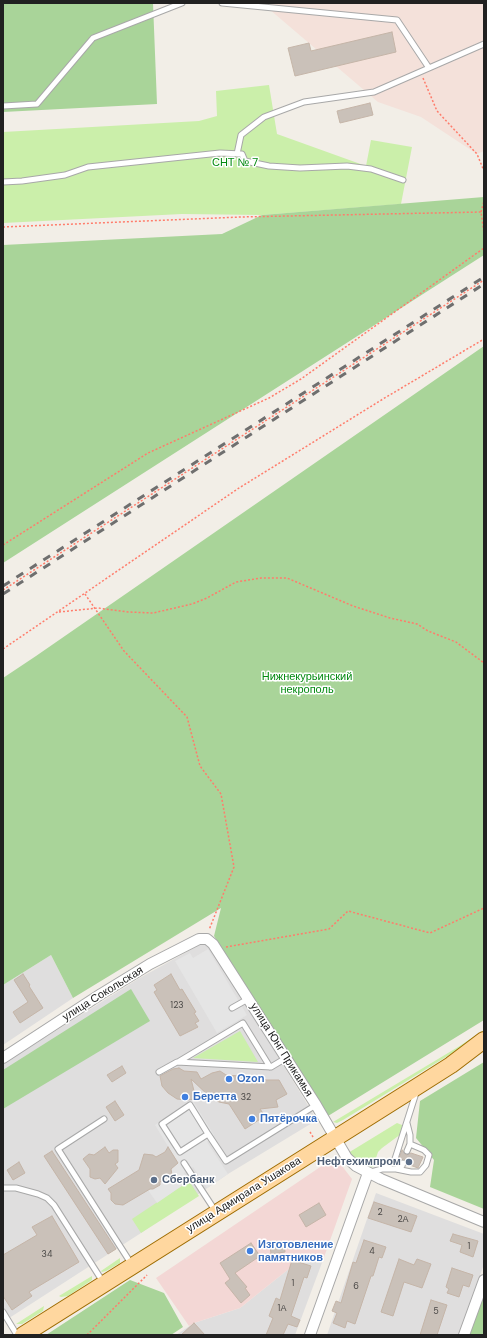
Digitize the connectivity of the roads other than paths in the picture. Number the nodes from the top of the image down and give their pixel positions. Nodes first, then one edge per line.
1 (182, 3) edge
2 (222, 3) edge
3 (484, 44) edge
4 (429, 68) junction
5 (3, 106) edge
6 (237, 154) junction
7 (403, 180) dead end
8 (3, 182) edge
9 (207, 939) joint
10 (248, 999) junction
11 (232, 1008) dead end
12 (484, 1040) edge
13 (484, 1046) edge
14 (3, 1058) edge
15 (286, 1058) junction
16 (177, 1062) junction
17 (451, 1065) junction
18 (270, 1067) junction
19 (159, 1072) dead end
20 (418, 1086) junction
21 (316, 1105) junction
22 (104, 1119) dead end
23 (407, 1123) junction
24 (208, 1134) junction
25 (335, 1138) junction
26 (410, 1144) junction
27 (407, 1151) dead end
28 (184, 1163) dead end
29 (403, 1163) dead end
30 (382, 1169) junction
31 (396, 1169) junction
32 (368, 1173) junction
33 (3, 1188) edge
34 (217, 1212) junction
35 (484, 1222) edge
36 (132, 1266) junction
37 (484, 1280) edge
38 (104, 1284) junction
39 (3, 1312) edge
40 (17, 1335) edge
41 (23, 1335) edge
42 (310, 1335) edge
43 (464, 1335) edge

1 - 5 lane
2 - 4 lane
3 - 4 lane
4 - 6 lane
6 - 7 lane
6 - 8 lane
9 - 10 street, улица Юнг Прикамья
9 - 14 street, улица Сокольская
10 - 11 lane
10 - 15 street, улица Юнг Прикамья
12 - 17 main road, улица Адмирала Ушакова
13 - 17 main road
15 - 18 lane
15 - 21 street, улица Юнг Прикамья
16 - 18 lane
16 - 18 lane
16 - 19 lane
17 - 20 main road, улица Адмирала Ушакова
20 - 23 lane
20 - 25 main road, улица Адмирала Ушакова
21 - 24 lane
21 - 25 street, улица Юнг Прикамья
22 - 36 lane
23 - 26 lane
23 - 30 lane
24 - 24 lane
25 - 32 street, улица Юнг Прикамья
25 - 34 main road, улица Адмирала Ушакова
26 - 27 lane
26 - 31 lane
28 - 34 lane
29 - 31 lane
30 - 31 lane
30 - 32 lane
32 - 35 street, улица Юнг Прикамья
32 - 42 street
33 - 38 lane
34 - 36 main road, улица Адмирала Ушакова
36 - 38 main road, улица Адмирала Ушакова
37 - 43 street
38 - 41 main road, улица Адмирала Ушакова
39 - 40 lane

